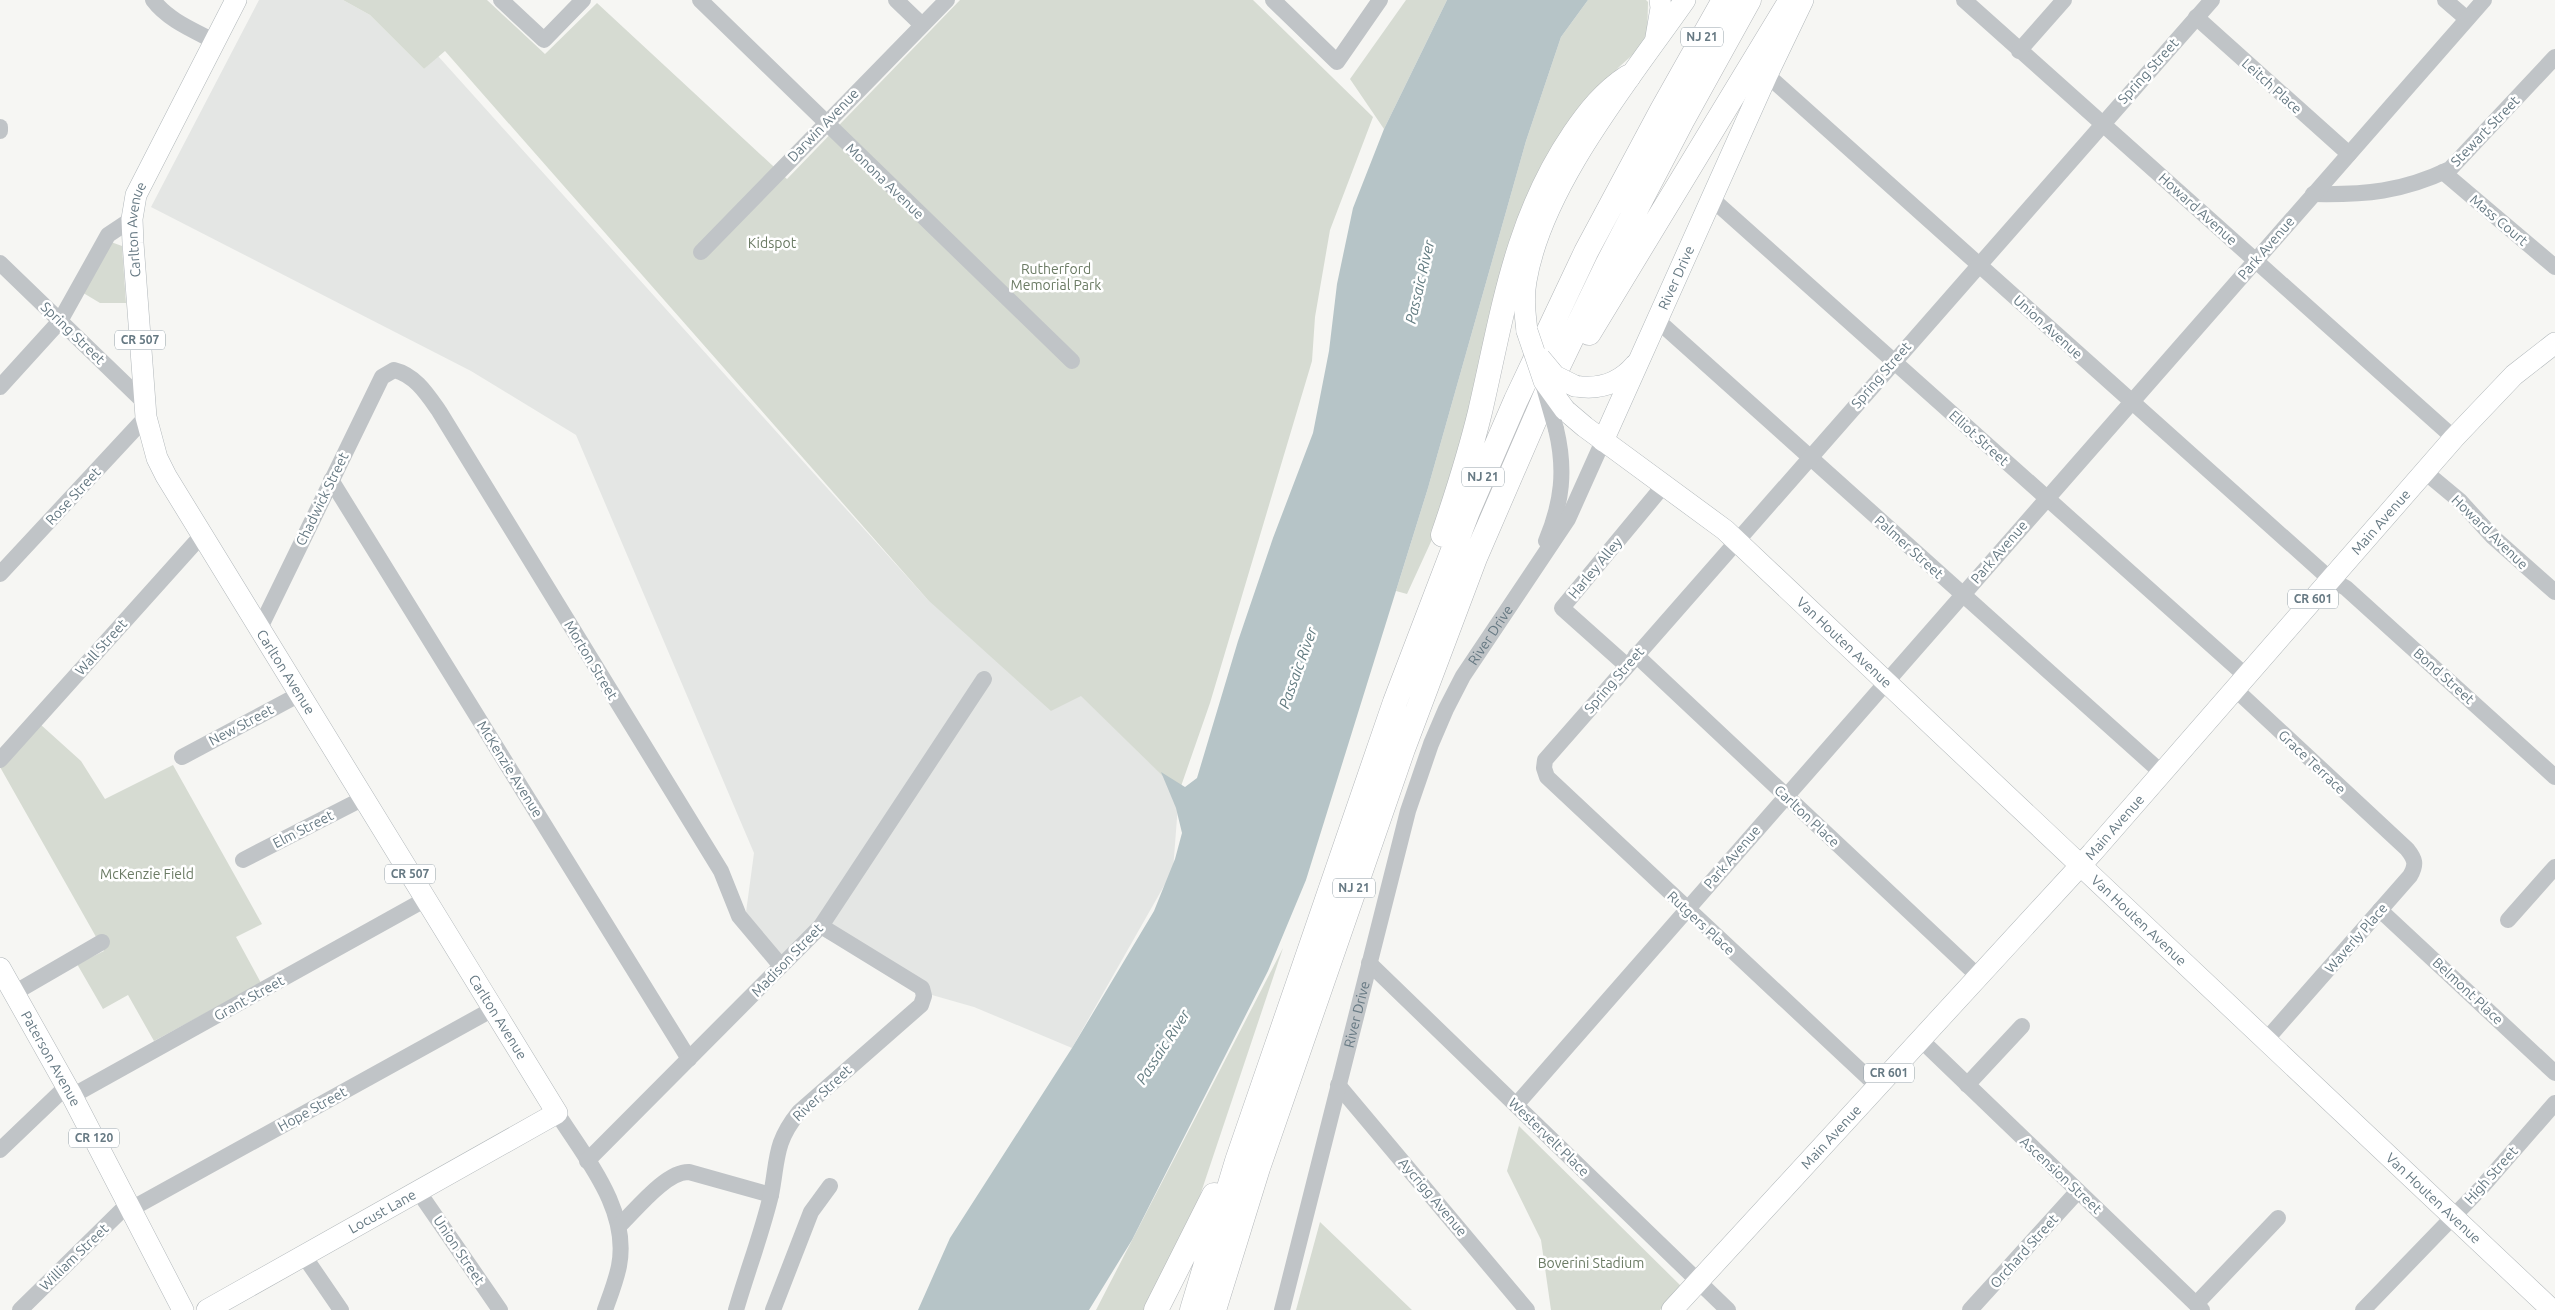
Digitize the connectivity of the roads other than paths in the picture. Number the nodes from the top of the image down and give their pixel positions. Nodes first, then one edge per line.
1 (153, 0) edge
2 (236, 0) edge
3 (501, 0) edge
4 (583, 0) edge
5 (700, 0) edge
6 (896, 0) edge
7 (947, 0) edge
8 (1274, 0) edge
9 (1380, 0) edge
10 (1660, 0) edge
11 (1685, 0) edge
12 (1713, 0) edge
13 (1724, 0) edge
14 (1749, 0) edge
15 (1791, 0) edge
16 (1802, 0) edge
17 (1964, 0) edge
18 (2064, 0) edge
19 (2212, 0) edge
20 (2445, 0) edge
21 (2484, 0) edge
22 (2196, 18) junction
23 (2467, 19) junction
24 (922, 25) junction
25 (214, 41) junction
26 (1656, 42) junction
27 (2019, 51) junction
28 (2555, 57) edge
29 (1681, 74) junction
30 (1766, 75) junction
31 (1628, 77) junction
32 (825, 123) junction
33 (2102, 124) junction
34 (0, 127) edge
35 (0, 131) edge
36 (2349, 154) junction
37 (2443, 172) junction
38 (2313, 194) junction
39 (1712, 199) junction
40 (132, 219) junction
41 (701, 252) dead end
42 (2255, 260) junction
43 (0, 263) edge
44 (1978, 265) junction
45 (2555, 267) edge
46 (1658, 320) junction
47 (60, 321) junction
48 (1527, 331) junction
49 (2555, 343) edge
50 (1642, 355) junction
51 (1072, 361) dead end
52 (1893, 361) junction
53 (1539, 370) junction
54 (387, 372) joint
55 (0, 387) edge
56 (2131, 401) junction
57 (146, 410) junction
58 (2454, 438) junction
59 (1603, 441) junction
60 (1523, 446) junction
61 (1809, 457) junction
62 (2424, 472) junction
63 (331, 480) junction
64 (1664, 485) junction
65 (2046, 498) junction
66 (202, 534) junction
67 (1736, 541) junction
68 (1536, 565) junction
69 (0, 574) edge
70 (2330, 579) junction
71 (2555, 592) edge
72 (1962, 594) junction
73 (260, 628) junction
74 (1631, 660) junction
75 (984, 679) dead end
76 (1885, 682) junction
77 (2241, 683) junction
78 (300, 694) junction
79 (1552, 752) joint
80 (182, 757) dead end
81 (0, 760) edge
82 (2162, 773) junction
83 (2555, 777) edge
84 (1786, 796) junction
85 (364, 798) junction
86 (1356, 817) junction
87 (2389, 833) joint
88 (243, 860) dead end
89 (2080, 866) junction
90 (2555, 867) edge
91 (426, 899) junction
92 (1686, 910) junction
93 (2380, 910) junction
94 (2508, 920) dead end
95 (822, 926) junction
96 (102, 942) dead end
97 (1369, 964) junction
98 (781, 966) junction
99 (1, 972) edge
100 (1978, 976) junction
101 (14, 993) junction
102 (493, 1009) junction
103 (2022, 1026) dead end
104 (1920, 1039) junction
105 (2266, 1040) junction
106 (689, 1059) junction
107 (2555, 1073) edge
108 (1338, 1085) junction
109 (1966, 1085) junction
110 (1877, 1086) junction
111 (70, 1091) junction
112 (2555, 1103) edge
113 (1516, 1105) junction
114 (557, 1113) junction
115 (1251, 1122) junction
116 (0, 1150) edge
117 (587, 1162) junction
118 (830, 1186) dead end
119 (418, 1191) junction
120 (2078, 1191) junction
121 (770, 1195) junction
122 (129, 1207) junction
123 (2454, 1217) junction
124 (2278, 1218) dead end
125 (619, 1226) junction
126 (304, 1256) junction
127 (1698, 1281) junction
128 (2199, 1307) edge
129 (741, 1308) edge
130 (20, 1310) edge
131 (183, 1310) edge
132 (207, 1310) edge
133 (341, 1310) edge
134 (500, 1310) edge
135 (605, 1310) edge
136 (773, 1310) edge
137 (1156, 1310) edge
138 (1192, 1310) edge
139 (1214, 1310) edge
140 (1282, 1310) edge
141 (1527, 1310) edge
142 (1672, 1310) edge
143 (1728, 1310) edge
144 (1970, 1310) edge
145 (2363, 1310) edge
146 (2552, 1310) edge

1 - 25 street
2 - 25 main road, Carlton Avenue / CR 507
3 - 4 street
5 - 32 street, Monona Avenue
6 - 24 street
7 - 24 street, Darwin Avenue
8 - 9 street
10 - 26 main road
11 - 26 main road
12 - 29 highway
13 - 29 highway, NJ 21
14 - 60 highway, NJ 21
15 - 60 highway
16 - 30 main road, River Drive
17 - 27 street, Howard Avenue
18 - 27 street
19 - 22 street, Spring Street
20 - 23 street
21 - 23 street, Park Avenue
22 - 33 street, Spring Street
22 - 36 street, Leitch Place
23 - 36 street, Park Avenue
24 - 32 street, Darwin Avenue
25 - 40 main road, Carlton Avenue / CR 507
26 - 31 main road
27 - 33 street, Howard Avenue
28 - 37 street, Stewart Street
29 - 86 highway, NJ 21
30 - 39 main road, River Drive
30 - 44 street, Union Avenue
31 - 48 main road
31 - 86 highway
32 - 41 street, Darwin Avenue
32 - 51 street, Monona Avenue
33 - 42 street, Howard Avenue
33 - 44 street, Spring Street
34 - 35 street
36 - 38 street, Park Avenue
37 - 38 street, Stewart Street
37 - 45 street, Mass Court
38 - 42 street, Park Avenue
39 - 46 main road, River Drive
39 - 52 street, Elliot Street
40 - 47 street
40 - 57 main road, Carlton Avenue / CR 507
42 - 56 street, Park Avenue
42 - 58 street, Howard Avenue
43 - 47 street, Spring Street
44 - 52 street, Spring Street
44 - 56 street, Union Avenue
46 - 50 main road, River Drive
46 - 61 street, Palmer Street
47 - 55 street
47 - 57 street, Spring Street
48 - 50 main road, bridge
48 - 53 main road, Van Houten Avenue, bridge
49 - 58 main road, Main Avenue / CR 601
50 - 59 main road, River Drive
52 - 61 street, Spring Street
52 - 65 street, Elliot Street
53 - 59 main road, Van Houten Avenue, bridge
53 - 68 street, bridge
54 - 63 street, Chadwick Street
54 - 98 street, Morton Street
56 - 65 street, Park Avenue
56 - 70 street, Union Avenue
57 - 66 main road, Carlton Avenue / CR 507
57 - 69 street, Rose Street
58 - 62 main road, Main Avenue / CR 601
59 - 64 main road, Van Houten Avenue
59 - 68 street, River Drive
60 - 139 highway, NJ 21
61 - 67 street, Spring Street
61 - 72 street, Palmer Street
62 - 70 main road, Main Avenue / CR 601
62 - 71 street, Howard Avenue
63 - 73 street, Chadwick Street
63 - 106 street, McKenzie Avenue
64 - 67 main road, Van Houten Avenue
64 - 74 street, Harley Alley
65 - 72 street, Park Avenue
65 - 77 street, Elliot Street
66 - 73 main road, Carlton Avenue / CR 507
66 - 81 street, Wall Street
67 - 74 street, Spring Street
67 - 76 main road, Van Houten Avenue
68 - 97 street, River Drive
70 - 77 main road, Main Avenue / CR 601
70 - 83 street, Bond Street
72 - 76 street, Park Avenue
72 - 82 street, Palmer Street
73 - 78 main road, Carlton Avenue / CR 507
74 - 79 street, Spring Street
74 - 84 street, Carlton Place
75 - 95 street, Madison Street
76 - 84 street, Park Avenue
76 - 89 main road, Van Houten Avenue
77 - 82 main road, Main Avenue / CR 601
77 - 87 street, Grace Terrace
78 - 80 street, New Street
78 - 85 main road, Carlton Avenue / CR 507
79 - 92 street, Rutgers Place
82 - 89 main road, Main Avenue / CR 601
84 - 92 street, Park Avenue
84 - 100 street, Carlton Place
85 - 88 street, Elm Street
85 - 91 main road, Carlton Avenue / CR 507
86 - 115 highway, NJ 21
87 - 93 street, Waverly Place
89 - 100 main road, Main Avenue / CR 601
89 - 105 main road, Van Houten Avenue
90 - 94 street
91 - 102 main road, Carlton Avenue / CR 507
91 - 111 street, Grant Street
92 - 110 street, Rutgers Place
92 - 113 street, Park Avenue
93 - 105 street, Waverly Place
93 - 107 street, Belmont Place
95 - 98 street, Madison Street
95 - 121 street, River Street
96 - 101 street
97 - 108 street, River Drive
97 - 113 street, Westervelt Place
98 - 106 street, Madison Street
99 - 101 main road, Paterson Avenue / CR 120
100 - 104 main road, Main Avenue / CR 601
101 - 111 main road, Paterson Avenue / CR 120
102 - 114 main road, Carlton Avenue / CR 507
102 - 122 street, Hope Street
103 - 109 street
104 - 109 street, Ascension Street
104 - 110 main road, Main Avenue / CR 601
105 - 123 main road, Van Houten Avenue
106 - 117 street, Madison Street
108 - 140 street, River Drive
108 - 141 street, Aycrigg Avenue
109 - 120 street, Ascension Street
110 - 127 main road, Main Avenue / CR 601
111 - 116 street, Grant Street
111 - 122 main road, Paterson Avenue / CR 120
112 - 123 street, High Street
113 - 127 street, Westervelt Place
114 - 117 street, Carlton Avenue
114 - 119 main road, Locust Lane
115 - 137 highway
115 - 138 highway, NJ 21
117 - 125 street, Carlton Avenue
118 - 136 street
119 - 126 main road, Locust Lane
119 - 134 street, Union Street
120 - 128 street, Ascension Street
120 - 144 street, Orchard Street
121 - 125 street
121 - 129 street, River Street
122 - 130 street, William Street
122 - 131 main road, Paterson Avenue / CR 120
123 - 145 street, High Street
123 - 146 main road, Van Houten Avenue
124 - 128 street
125 - 135 street, Carlton Avenue
126 - 132 main road, Locust Lane
126 - 133 street
127 - 142 main road, Main Avenue / CR 601
127 - 143 street, Westervelt Place

